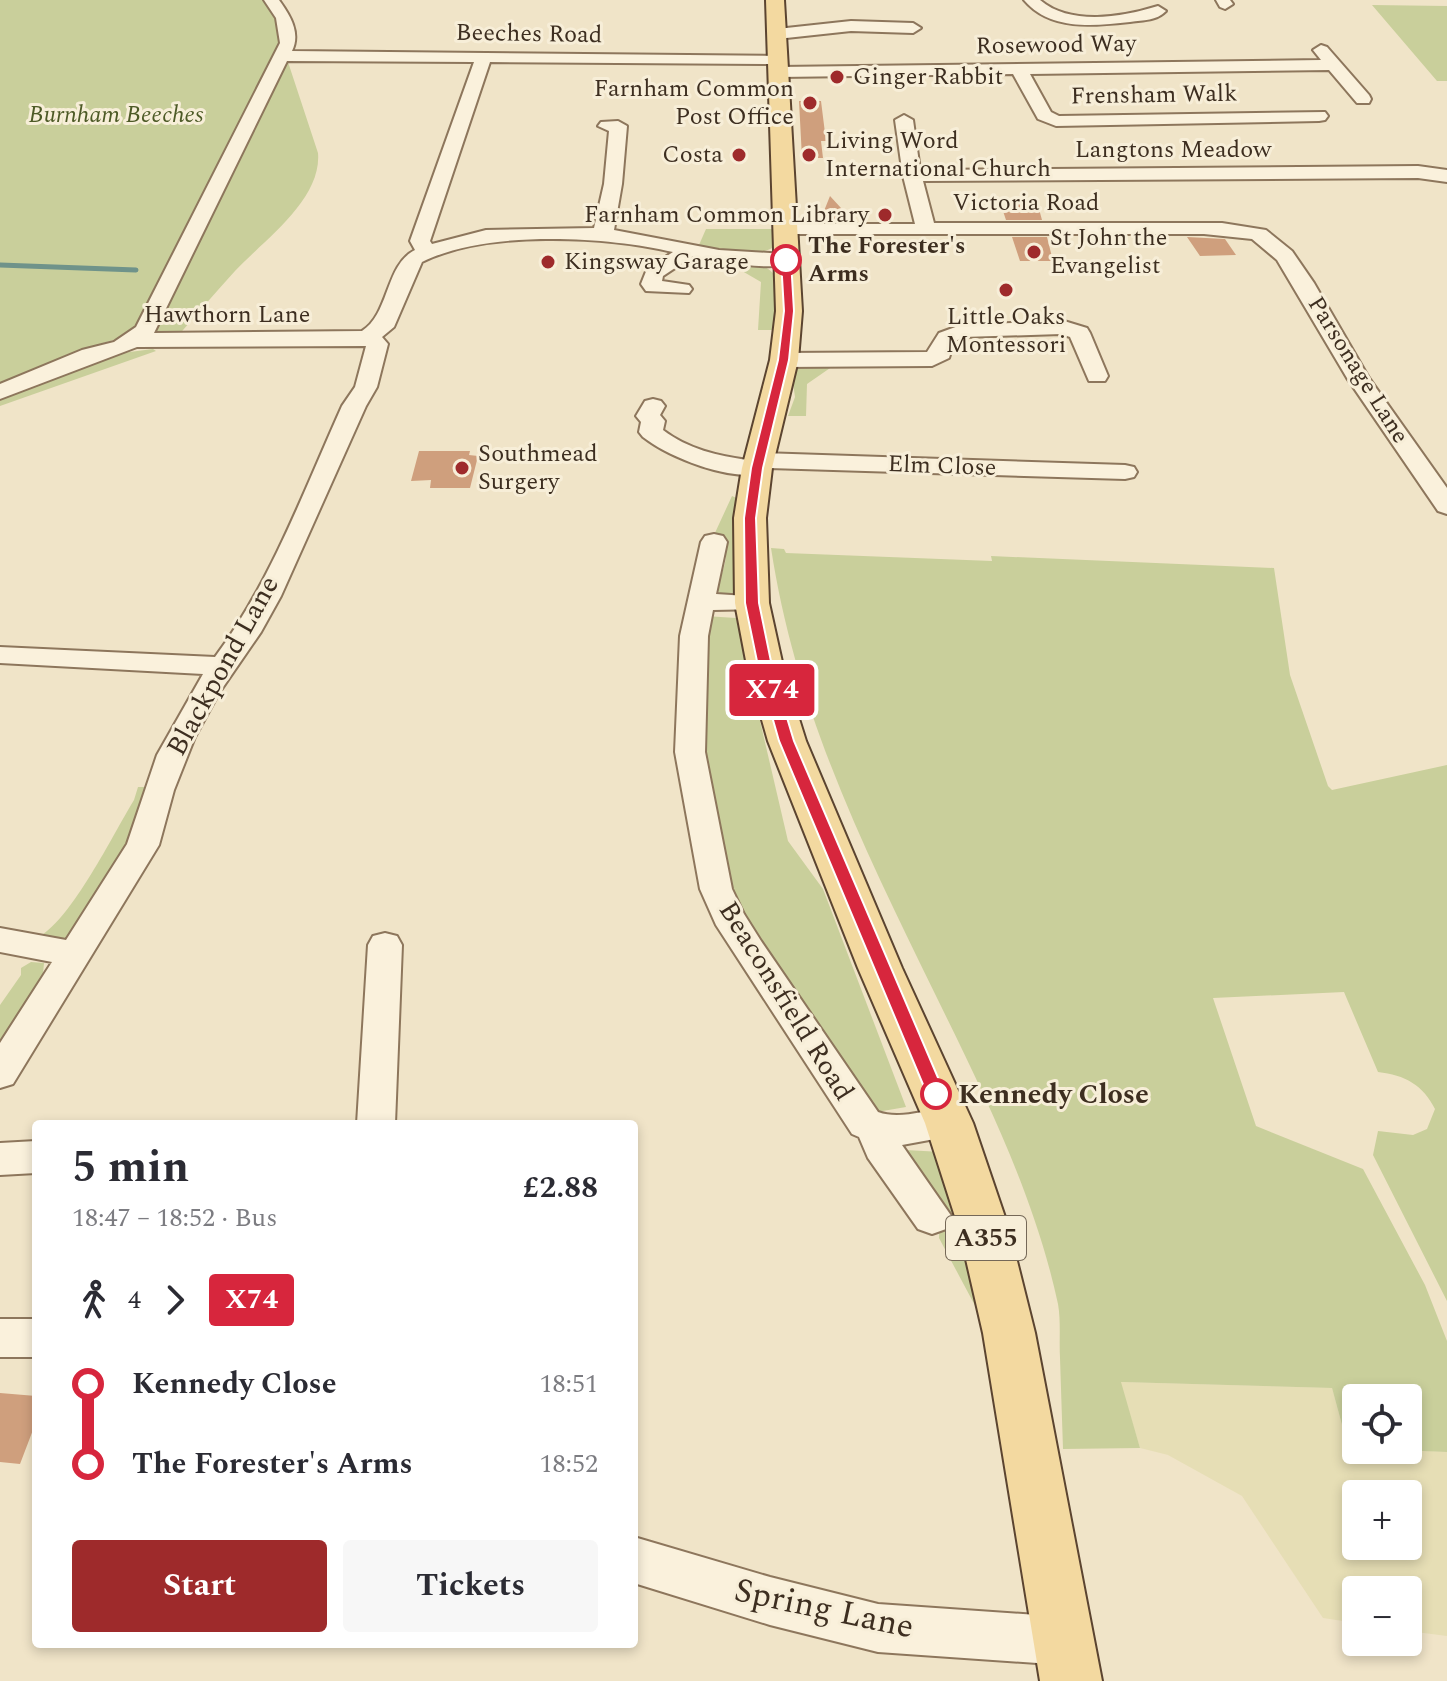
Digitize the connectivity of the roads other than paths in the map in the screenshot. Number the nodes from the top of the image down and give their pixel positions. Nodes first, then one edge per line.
1 (271, 0) edge
2 (775, 0) edge
3 (1031, 0) edge
4 (1157, 15) dead end
5 (913, 28) dead end
6 (777, 34) junction
7 (1319, 47) dead end
8 (281, 56) junction
9 (484, 57) junction
10 (1334, 65) junction
11 (778, 66) junction
12 (1019, 69) junction
13 (1355, 94) dead end
14 (1320, 117) dead end
15 (904, 120) dead end
16 (619, 125) dead end
17 (1442, 154) dead end
18 (1440, 174) edge
19 (912, 176) junction
20 (926, 230) junction
21 (603, 234) junction
22 (1265, 238) joint
23 (786, 245) junction
24 (689, 250) junction
25 (426, 252) junction
26 (682, 289) dead end
27 (367, 337) junction
28 (134, 340) junction
29 (784, 360) junction
30 (1097, 376) dead end
31 (0, 392) edge
32 (653, 406) dead end
33 (758, 464) junction
34 (1125, 472) dead end
35 (1447, 506) edge
36 (714, 542) dead end
37 (702, 602) junction
38 (752, 603) junction
39 (0, 655) edge
40 (224, 666) junction
41 (0, 940) edge
42 (385, 945) dead end
43 (77, 954) junction
44 (0, 1074) edge
45 (376, 1120) edge
46 (949, 1123) junction
47 (874, 1129) junction
48 (32, 1157) edge
49 (0, 1159) edge
50 (932, 1217) dead end
51 (0, 1338) edge
52 (32, 1338) edge
53 (638, 1561) edge
54 (1068, 1661) edge

1 - 8 street
2 - 6 main road, A355
3 - 4 street
5 - 6 street
6 - 11 main road, A355
7 - 10 street
8 - 9 street, Beeches Road
8 - 28 street
9 - 11 street, Beeches Road
9 - 25 street
10 - 12 street, Rosewood Way
10 - 13 street
11 - 12 street, Rosewood Way
11 - 23 main road, A355
12 - 14 street, Frensham Walk
15 - 19 street
16 - 21 street
17 - 18 street, Langtons Meadow
18 - 19 street, Langtons Meadow
19 - 20 street
20 - 22 street, Victoria Road
20 - 23 street, Victoria Road
21 - 24 street, Victoria Road
21 - 25 street, Victoria Road
22 - 35 street, Parsonage Lane
23 - 24 street, Victoria Road
23 - 29 main road, A355
24 - 26 street
25 - 27 street
27 - 28 street, Hawthorn Lane
27 - 40 street, Blackpond Lane
28 - 31 street, Hawthorn Lane
29 - 30 street
29 - 33 main road, A355
32 - 33 street
33 - 34 street, Elm Close
33 - 38 main road, A355
36 - 37 street, Beaconsfield Road
37 - 38 street
37 - 47 street, Beaconsfield Road
38 - 46 main road, A355
39 - 40 street
40 - 43 street, Blackpond Lane
41 - 43 street
42 - 45 street
43 - 44 street, Blackpond Lane
46 - 47 street, Beaconsfield Road
46 - 54 main road, A355
47 - 50 street
48 - 49 street
51 - 52 street
53 - 54 street, Spring Lane

